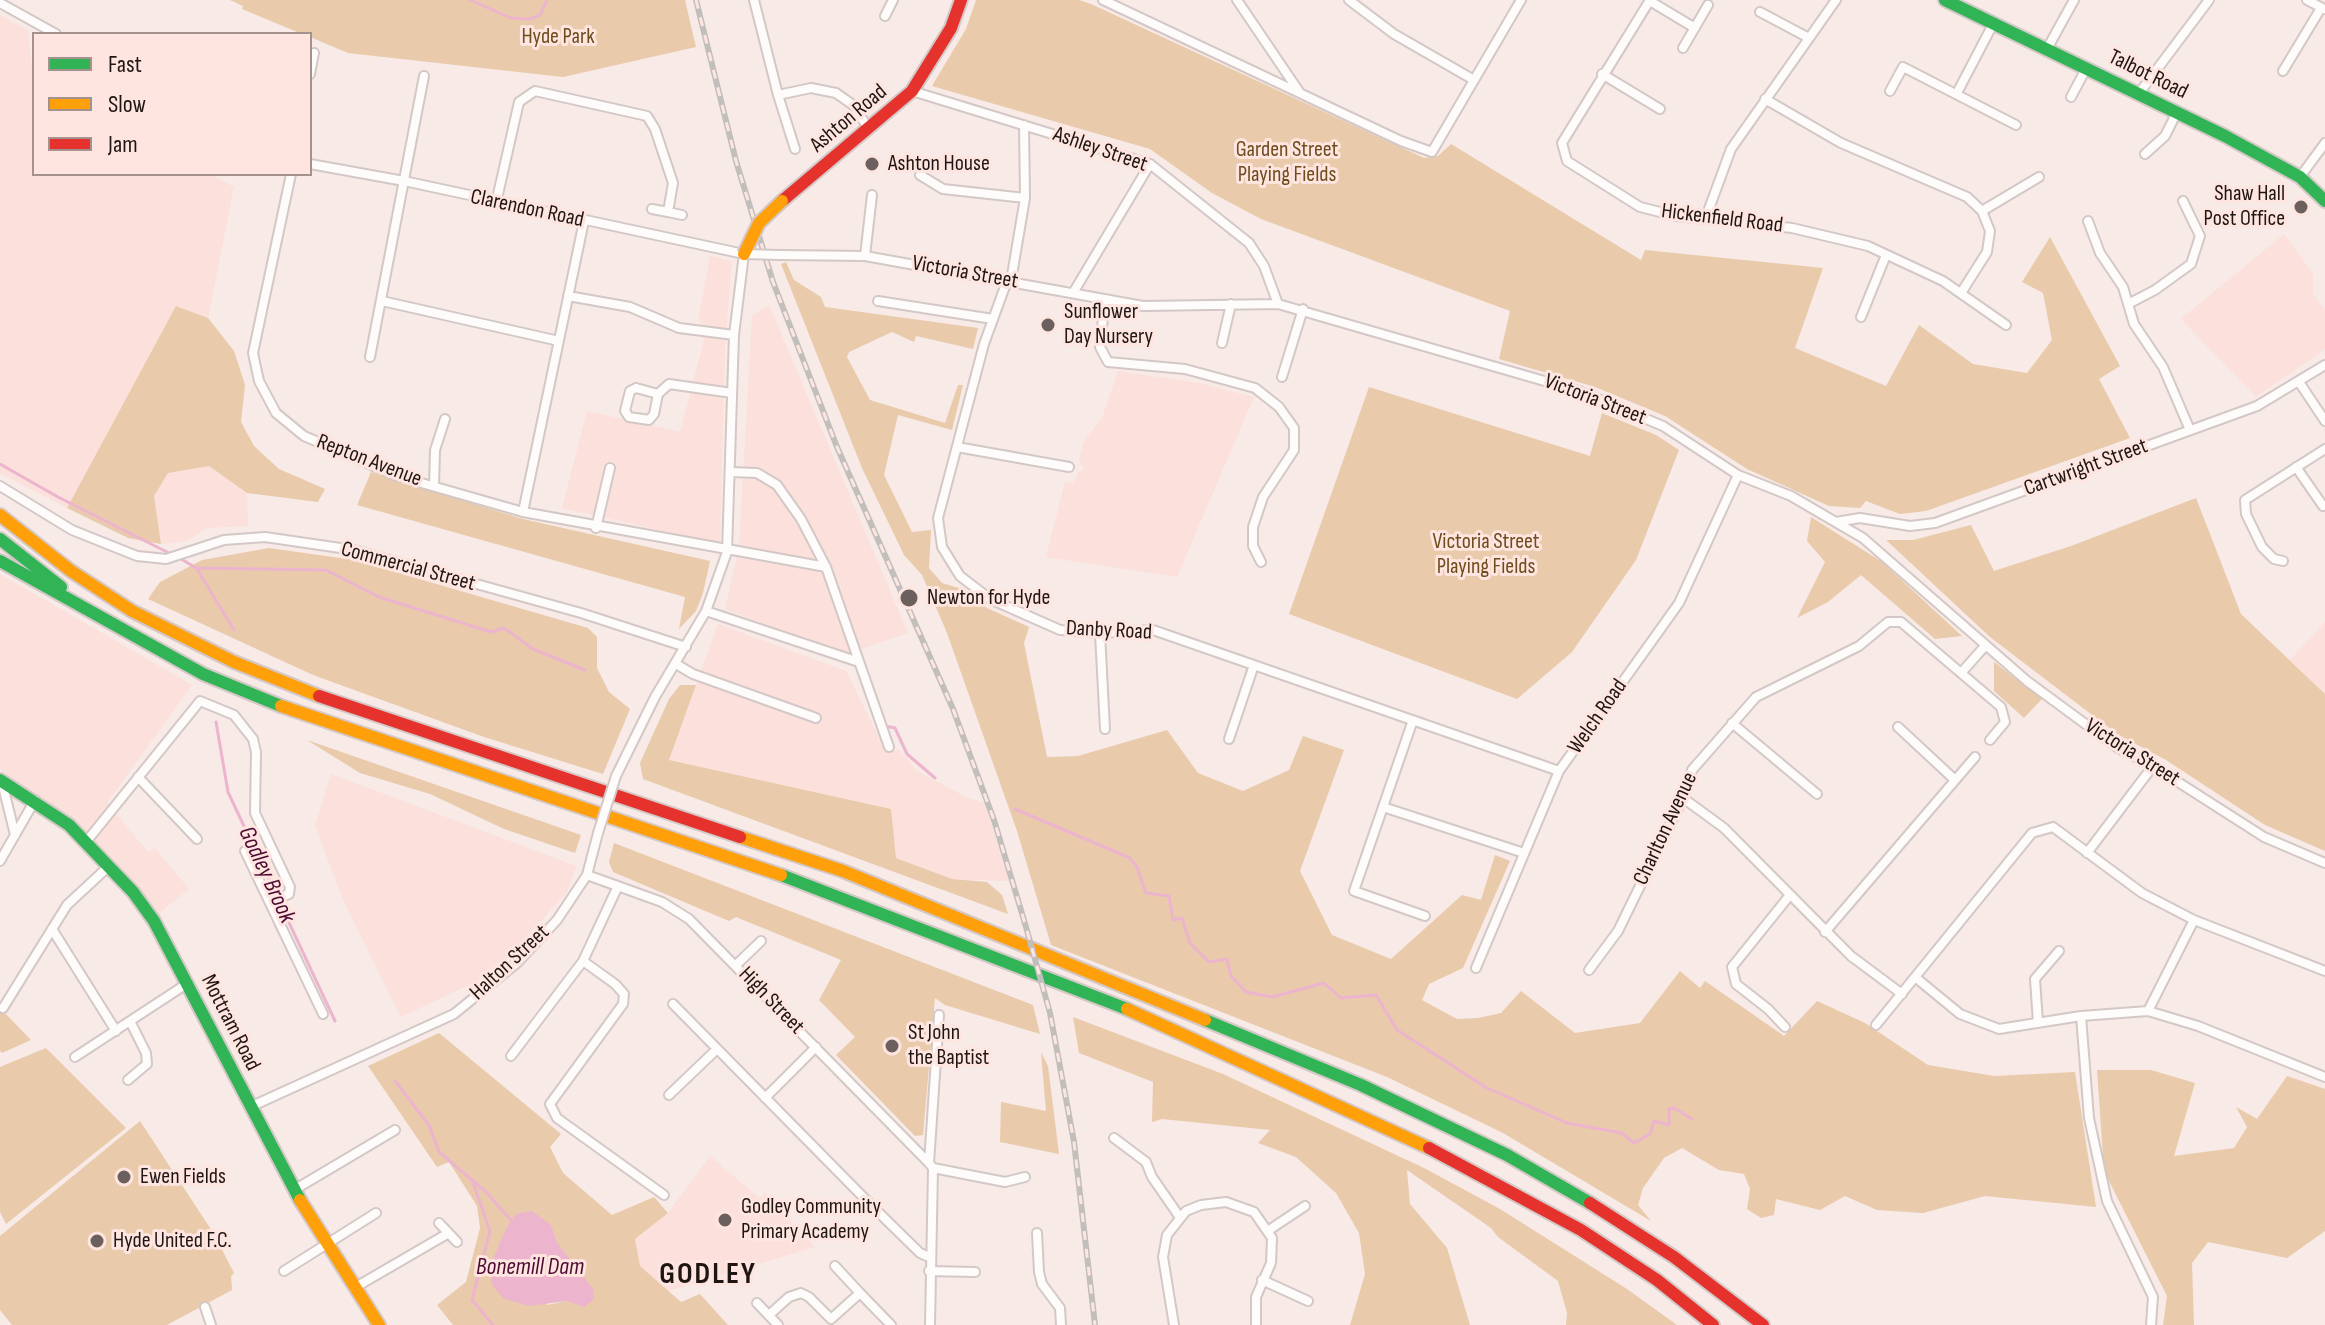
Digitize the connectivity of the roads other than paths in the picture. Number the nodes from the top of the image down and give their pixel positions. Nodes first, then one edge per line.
1 (754, 0) edge
2 (892, 0) edge
3 (961, 0) edge
4 (1237, 0) edge
5 (1349, 0) edge
6 (1521, 0) edge
7 (1650, 0) edge
8 (1836, 0) edge
9 (2074, 0) edge
10 (2209, 0) edge
11 (2307, 0) edge
12 (1107, 1) edge
13 (1950, 1) edge
14 (0, 3) edge
15 (1708, 5) dead end
16 (2323, 9) edge
17 (1760, 12) dead end
18 (885, 16) dead end
19 (1992, 26) junction
20 (1695, 28) junction
21 (52, 32) edge
22 (1809, 38) junction
23 (1683, 48) dead end
24 (2047, 49) junction
25 (314, 53) dead end
26 (312, 64) edge
27 (2087, 67) junction
28 (2283, 71) dead end
29 (1602, 74) junction
30 (424, 76) dead end
31 (1474, 80) junction
32 (912, 91) junction
33 (1890, 91) dead end
34 (2140, 92) junction
35 (1957, 93) junction
36 (1301, 94) junction
37 (778, 95) junction
38 (2071, 97) dead end
39 (1765, 99) junction
40 (1660, 109) dead end
41 (2177, 112) junction
42 (1024, 125) junction
43 (2016, 125) dead end
44 (869, 129) junction
45 (2325, 143) edge
46 (795, 149) dead end
47 (2145, 154) dead end
48 (312, 164) edge
49 (1150, 164) junction
50 (920, 175) dead end
51 (291, 176) edge
52 (2039, 177) dead end
53 (2300, 177) junction
54 (404, 181) junction
55 (872, 195) dead end
56 (1025, 198) junction
57 (2183, 201) dead end
58 (2325, 201) edge
59 (496, 203) junction
60 (652, 209) dead end
61 (1982, 211) junction
62 (668, 212) junction
63 (682, 215) dead end
64 (1706, 217) junction
65 (584, 221) junction
66 (2088, 221) dead end
67 (744, 254) junction
68 (1886, 255) junction
69 (865, 256) junction
70 (1009, 281) junction
71 (1073, 293) junction
72 (1961, 293) junction
73 (568, 296) junction
74 (1105, 299) junction
75 (382, 301) junction
76 (878, 301) dead end
77 (1231, 304) junction
78 (1278, 304) junction
79 (2128, 304) junction
80 (1303, 309) junction
81 (1861, 317) dead end
82 (993, 319) junction
83 (2006, 325) dead end
84 (734, 335) junction
85 (559, 341) junction
86 (1222, 343) dead end
87 (370, 357) dead end
88 (2325, 365) edge
89 (1282, 377) dead end
90 (2299, 382) junction
91 (732, 393) junction
92 (658, 394) junction
93 (445, 419) dead end
94 (2325, 421) edge
95 (2190, 430) junction
96 (957, 447) junction
97 (2325, 449) edge
98 (1069, 467) dead end
99 (2296, 467) junction
100 (610, 468) dead end
101 (731, 472) junction
102 (1738, 475) junction
103 (0, 486) edge
104 (434, 486) junction
105 (2323, 506) dead end
106 (523, 512) junction
107 (0, 515) edge
108 (1836, 522) junction
109 (596, 528) junction
110 (0, 539) edge
111 (727, 552) junction
112 (0, 561) edge
113 (2283, 561) dead end
114 (1261, 562) dead end
115 (826, 567) junction
116 (706, 611) junction
117 (100, 618) junction
118 (1100, 633) junction
119 (1985, 646) junction
120 (686, 647) junction
121 (859, 662) junction
122 (676, 664) junction
123 (1254, 665) junction
124 (1961, 673) junction
125 (816, 718) dead end
126 (1413, 720) junction
127 (1732, 723) junction
128 (1898, 727) dead end
129 (1105, 729) dead end
130 (1229, 739) dead end
131 (1990, 740) dead end
132 (889, 747) dead end
133 (1975, 757) dead end
134 (2153, 766) junction
135 (1559, 771) junction
136 (138, 777) junction
137 (1, 780) edge
138 (1955, 780) junction
139 (1817, 794) dead end
140 (1683, 798) junction
141 (35, 800) junction
142 (1383, 807) junction
143 (16, 835) junction
144 (197, 839) dead end
145 (86, 842) junction
146 (245, 851) dead end
147 (1524, 853) junction
148 (2087, 853) junction
149 (0, 861) edge
150 (2325, 863) edge
151 (109, 866) junction
152 (587, 875) junction
153 (618, 886) junction
154 (1790, 895) junction
155 (271, 902) junction
156 (1425, 916) dead end
157 (2194, 920) junction
158 (52, 929) junction
159 (1825, 932) junction
160 (761, 941) dead end
161 (2059, 951) dead end
162 (583, 961) junction
163 (736, 965) junction
164 (1476, 968) dead end
165 (1589, 970) dead end
166 (2325, 971) edge
167 (1915, 977) junction
168 (188, 983) junction
169 (1902, 994) junction
170 (673, 1004) dead end
171 (3, 1008) dead end
172 (2148, 1011) junction
173 (323, 1014) dead end
174 (939, 1015) dead end
175 (2081, 1016) junction
176 (130, 1021) junction
177 (2038, 1023) junction
178 (1876, 1025) dead end
179 (1785, 1027) dead end
180 (116, 1031) junction
181 (816, 1047) junction
182 (717, 1049) junction
183 (511, 1056) dead end
184 (75, 1057) dead end
185 (2325, 1077) edge
186 (128, 1080) dead end
187 (669, 1095) dead end
188 (765, 1098) junction
189 (250, 1107) junction
190 (395, 1130) dead end
191 (1114, 1138) dead end
192 (931, 1165) junction
193 (1025, 1177) dead end
194 (294, 1190) junction
195 (664, 1195) dead end
196 (1305, 1206) dead end
197 (376, 1213) dead end
198 (1179, 1216) junction
199 (439, 1223) dead end
200 (1269, 1230) junction
201 (1037, 1233) dead end
202 (447, 1234) junction
203 (457, 1242) dead end
204 (327, 1245) junction
205 (929, 1257) junction
206 (835, 1266) dead end
207 (284, 1271) dead end
208 (929, 1271) junction
209 (975, 1272) dead end
210 (1262, 1280) junction
211 (354, 1288) junction
212 (860, 1293) junction
213 (1308, 1301) dead end
214 (757, 1303) dead end
215 (205, 1307) dead end
216 (769, 1315) junction
217 (834, 1322) edge
218 (211, 1325) edge
219 (379, 1325) edge
220 (778, 1325) edge
221 (891, 1325) edge
222 (930, 1325) edge
223 (1061, 1325) edge
224 (1174, 1325) edge
225 (1256, 1325) edge
226 (1713, 1325) edge
227 (1763, 1325) edge
228 (2151, 1325) edge

1 - 37 street
2 - 18 street
3 - 32 main road, Ashton Road
4 - 36 street
5 - 31 street
6 - 31 street
7 - 20 street
7 - 29 street, Hickenfield Road
8 - 22 street
9 - 24 street
10 - 34 street
11 - 16 street
12 - 36 street
13 - 19 main road, Talbot Road
14 - 21 street
15 - 20 street
16 - 28 street
17 - 22 street
19 - 24 main road, Talbot Road
19 - 35 street
20 - 23 street
22 - 39 street
24 - 27 main road, Talbot Road
25 - 26 street
27 - 34 main road, Talbot Road
27 - 38 street
29 - 40 street
29 - 64 street, Hickenfield Road
30 - 54 street
31 - 36 street
32 - 42 street, Ashley Street
32 - 44 main road, Ashton Road
33 - 35 street
34 - 41 main road, Talbot Road
35 - 43 street
37 - 44 street
37 - 46 street
39 - 61 street
39 - 64 street
41 - 47 street
41 - 53 main road, Talbot Road
42 - 49 street, Ashley Street
42 - 56 street, Danby Road
44 - 67 main road, Ashton Road, bridge
45 - 53 street
48 - 54 street, Clarendon Road
49 - 71 street
49 - 78 street, Ashley Street
50 - 56 street
51 - 104 street, Repton Avenue
52 - 61 street
53 - 58 main road, Talbot Road
54 - 59 street, Clarendon Road
54 - 75 street
55 - 69 street
56 - 70 street, Danby Road
57 - 79 street
59 - 62 street
59 - 65 street, Clarendon Road
60 - 62 street
61 - 72 street
62 - 63 street
64 - 68 street, Hickenfield Road
65 - 67 street, Clarendon Road
65 - 73 street
66 - 79 street
67 - 69 street, Victoria Street, bridge
67 - 84 street, Halton Street
68 - 72 street, Hickenfield Road
68 - 81 street
69 - 70 street, Victoria Street
70 - 71 street, Victoria Street
70 - 82 street, Danby Road
71 - 74 street, Victoria Street
72 - 83 street, Hickenfield Road
73 - 84 street
73 - 85 street
74 - 77 street, Victoria Street
74 - 114 street
75 - 85 street
75 - 87 street
76 - 82 street
77 - 78 street, Victoria Street
77 - 86 street
78 - 80 street, Victoria Street
79 - 95 street
80 - 89 street
80 - 102 street, Victoria Street
82 - 96 street, Danby Road
84 - 91 street, Halton Street
85 - 106 street
88 - 90 street, Cartwright Street
90 - 94 street
90 - 95 street, Cartwright Street
91 - 92 street
91 - 101 street, Halton Street
92 - 92 street
93 - 104 street
95 - 108 street, Cartwright Street
96 - 98 street
96 - 118 street, Danby Road
97 - 99 street
99 - 105 street
99 - 113 street
100 - 109 street
101 - 111 street, Halton Street
101 - 115 street
102 - 108 street, Victoria Street
102 - 135 street, Welch Road
103 - 120 street, Commercial Street
104 - 106 street, Repton Avenue
106 - 109 street, Repton Avenue
107 - 227 main road
108 - 119 street, Victoria Street
109 - 111 street, Repton Avenue
110 - 117 main road
111 - 115 street, Repton Avenue
111 - 116 street, Halton Street
112 - 117 main road
115 - 121 street
116 - 120 street, Halton Street
116 - 121 street
117 - 226 main road
118 - 123 street, Danby Road
118 - 129 street
119 - 124 street
119 - 134 street, Victoria Street
120 - 122 street, Halton Street
121 - 132 street
122 - 125 street
122 - 152 street, Halton Street, bridge
123 - 126 street, Danby Road
123 - 130 street
124 - 127 street, Charlton Avenue
124 - 131 street, Charlton Avenue
126 - 135 street, Danby Road
126 - 142 street
127 - 139 street
127 - 140 street, Charlton Avenue
128 - 138 street
133 - 138 street
134 - 148 street
134 - 150 street, Victoria Street
135 - 147 street, Welch Road
136 - 144 street
136 - 145 street
136 - 155 street
137 - 141 main road, Mottram Road
137 - 143 street
138 - 159 street
140 - 154 street
140 - 165 street, Charlton Avenue
141 - 143 street
141 - 145 main road, Mottram Road
142 - 147 street
142 - 156 street
143 - 149 street
145 - 151 main road, Mottram Road
146 - 155 street
147 - 164 street, Welch Road
148 - 157 street
148 - 167 street
151 - 158 street
151 - 168 main road, Mottram Road
152 - 153 street, High Street
152 - 189 street, Halton Street
153 - 162 street
153 - 163 street, High Street
154 - 159 street
154 - 179 street
155 - 173 street
157 - 166 street
157 - 172 street
158 - 171 street
158 - 180 street
159 - 169 street
160 - 163 street
161 - 177 street
162 - 183 street
162 - 195 street
163 - 181 street, High Street
167 - 169 street
167 - 177 street
168 - 176 street
168 - 189 main road, Mottram Road
169 - 178 street
170 - 182 street
172 - 175 street
172 - 185 street
174 - 192 street
175 - 177 street
175 - 228 street
176 - 180 street
176 - 186 street
180 - 184 street
181 - 188 street
181 - 192 street, High Street
182 - 187 street
182 - 188 street
188 - 205 street
189 - 194 main road, Mottram Road
190 - 194 street
191 - 198 street
192 - 193 street
192 - 205 street
194 - 204 main road, Mottram Road
196 - 200 street
197 - 204 street
198 - 200 street
198 - 224 street
199 - 202 street
200 - 210 street
201 - 223 street
202 - 203 street
202 - 211 street
204 - 207 street
204 - 211 main road, Mottram Road
205 - 208 street
206 - 212 street
208 - 209 street
208 - 222 street
210 - 213 street
210 - 225 street
211 - 219 main road, Mottram Road
212 - 217 street
212 - 221 street
214 - 216 street
215 - 218 street
216 - 217 street
216 - 220 street

